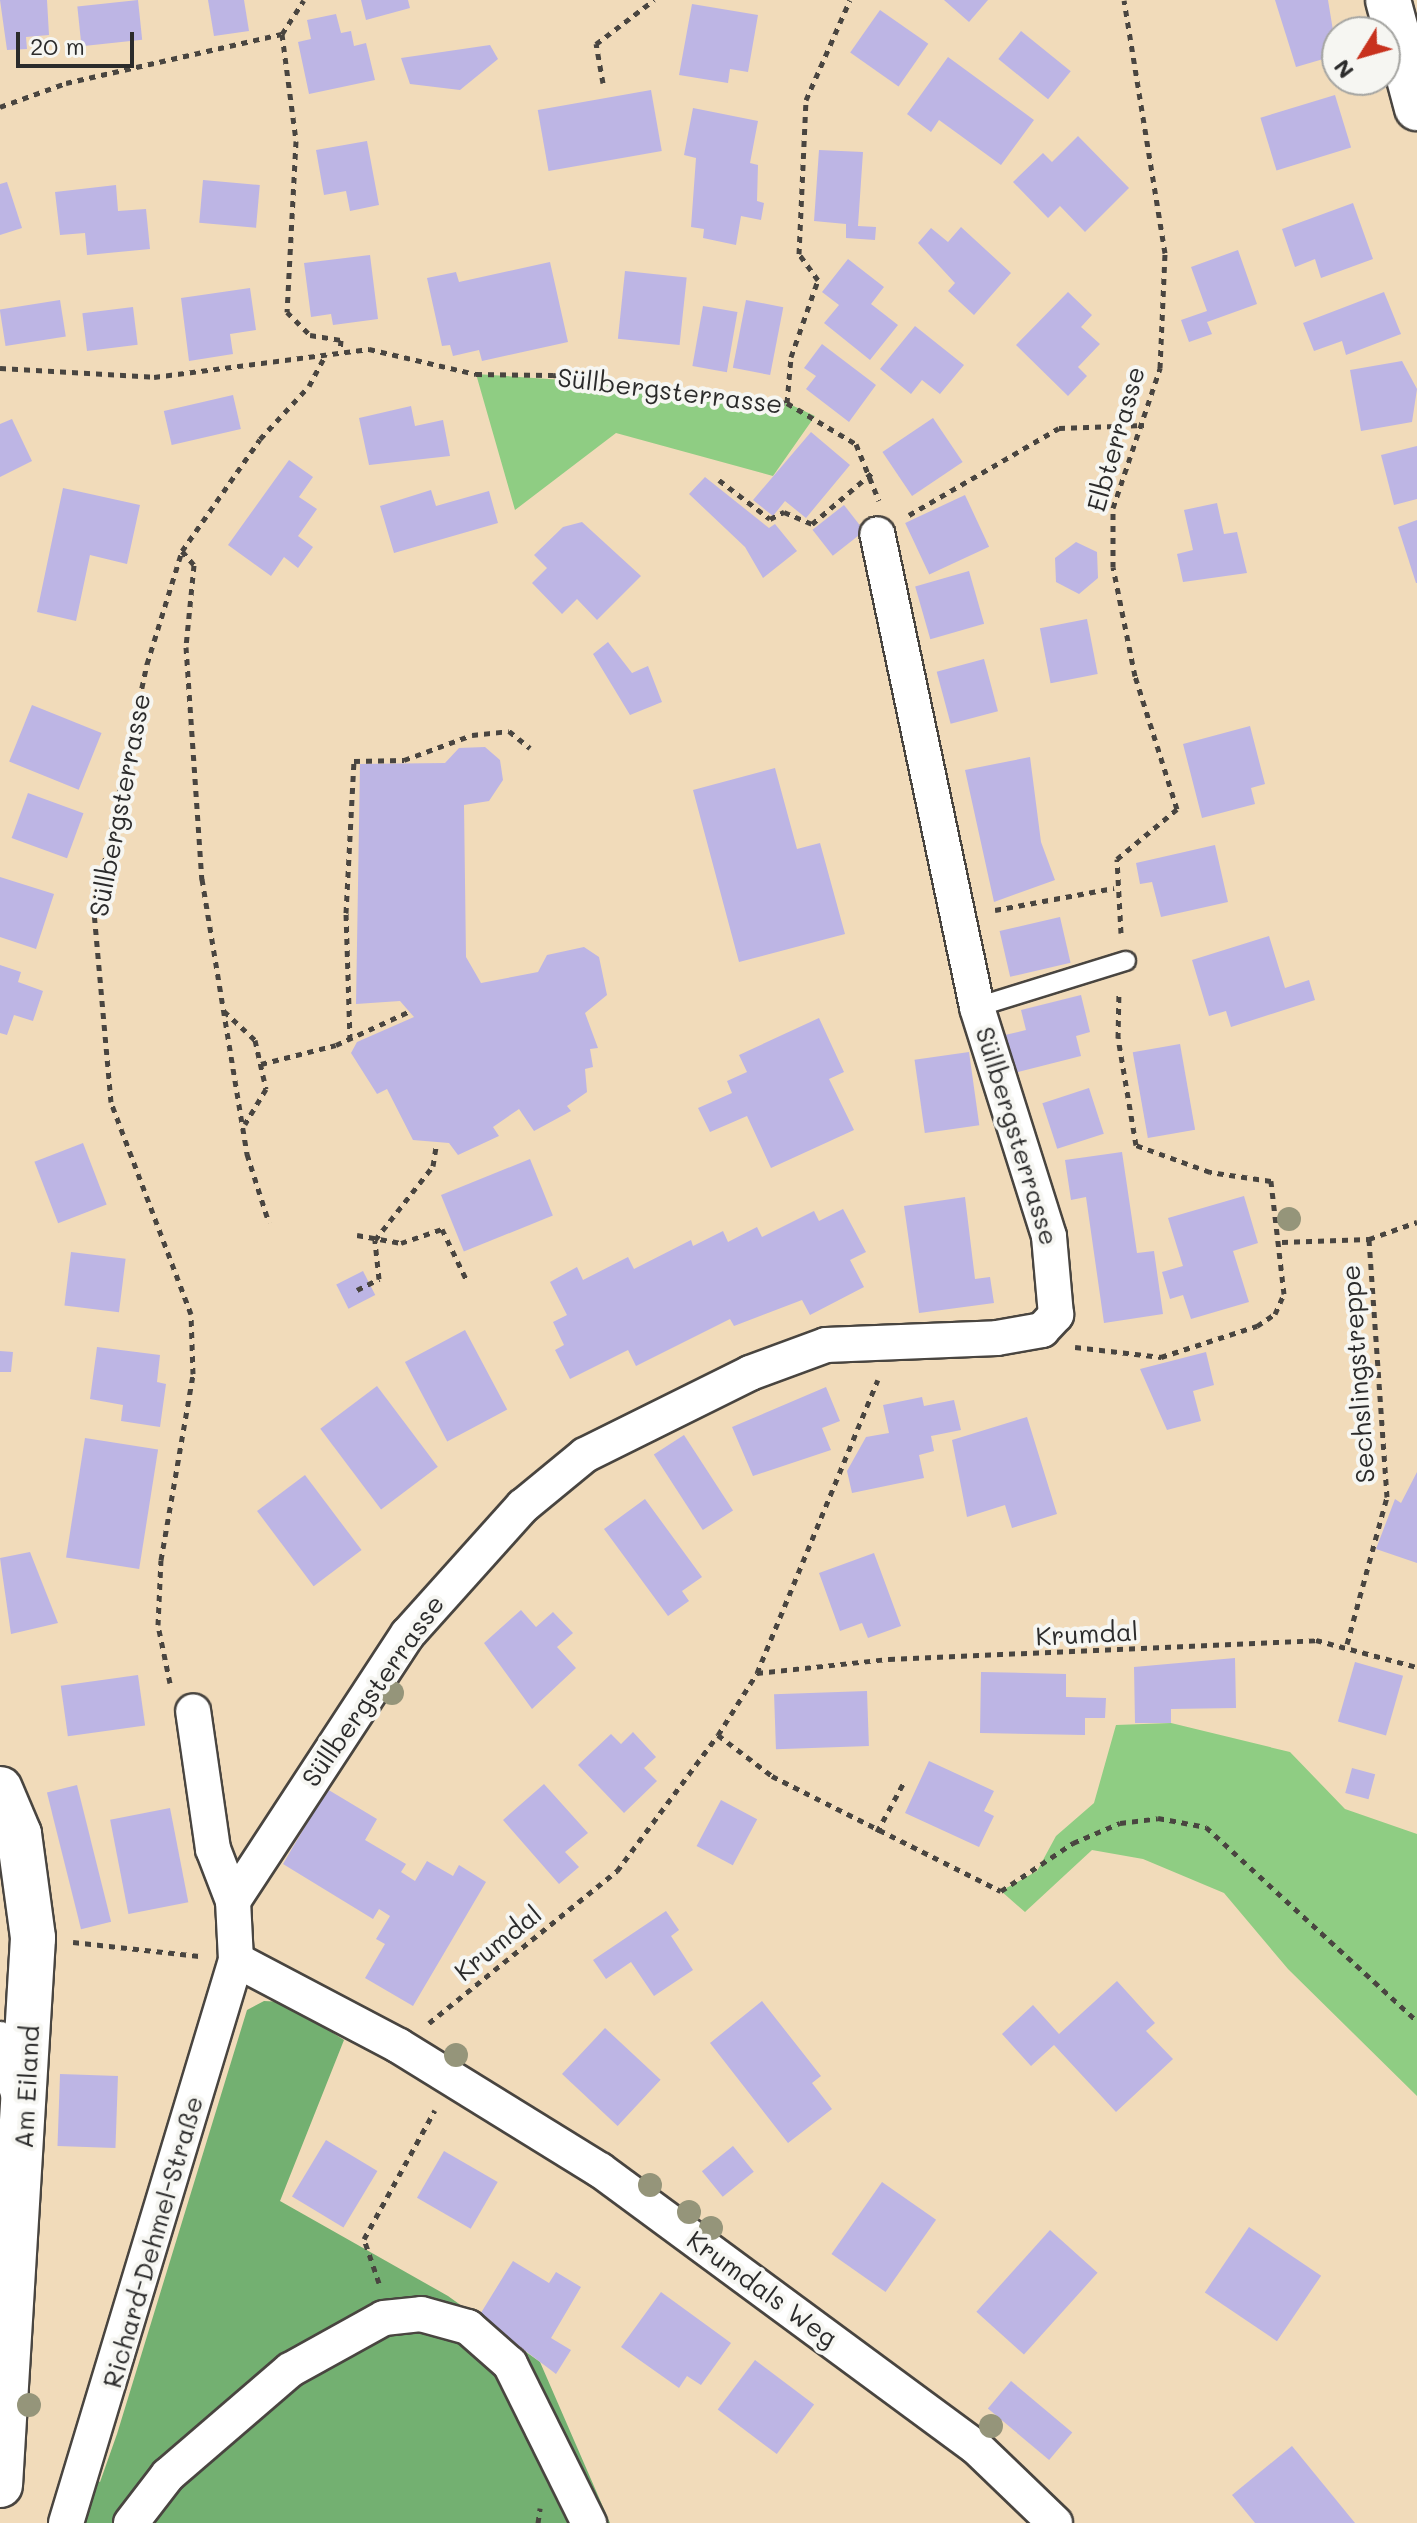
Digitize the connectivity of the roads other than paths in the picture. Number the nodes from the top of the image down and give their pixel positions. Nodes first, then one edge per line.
1 (1388, 0) edge
2 (1417, 108) edge
3 (877, 534) road end
4 (1122, 962) road end
5 (977, 1007) junction
6 (193, 1711) road end
7 (0, 1789) edge
8 (233, 1901) junction
9 (236, 1960) junction
10 (0, 2039) edge
11 (26, 2116) junction
12 (0, 2485) edge
13 (66, 2523) edge
14 (131, 2523) edge
15 (589, 2523) edge
16 (1055, 2523) edge

1 - 2 street
3 - 5 street, Süllbergsterrasse
4 - 5 lane
5 - 8 street, Süllbergsterrasse
6 - 8 street
7 - 11 street, Am Eiland
8 - 9 street
9 - 13 street, Richard-Dehmel-Straße
9 - 16 street, Krumdals Weg
10 - 11 street
11 - 12 street, Am Eiland
14 - 15 street

